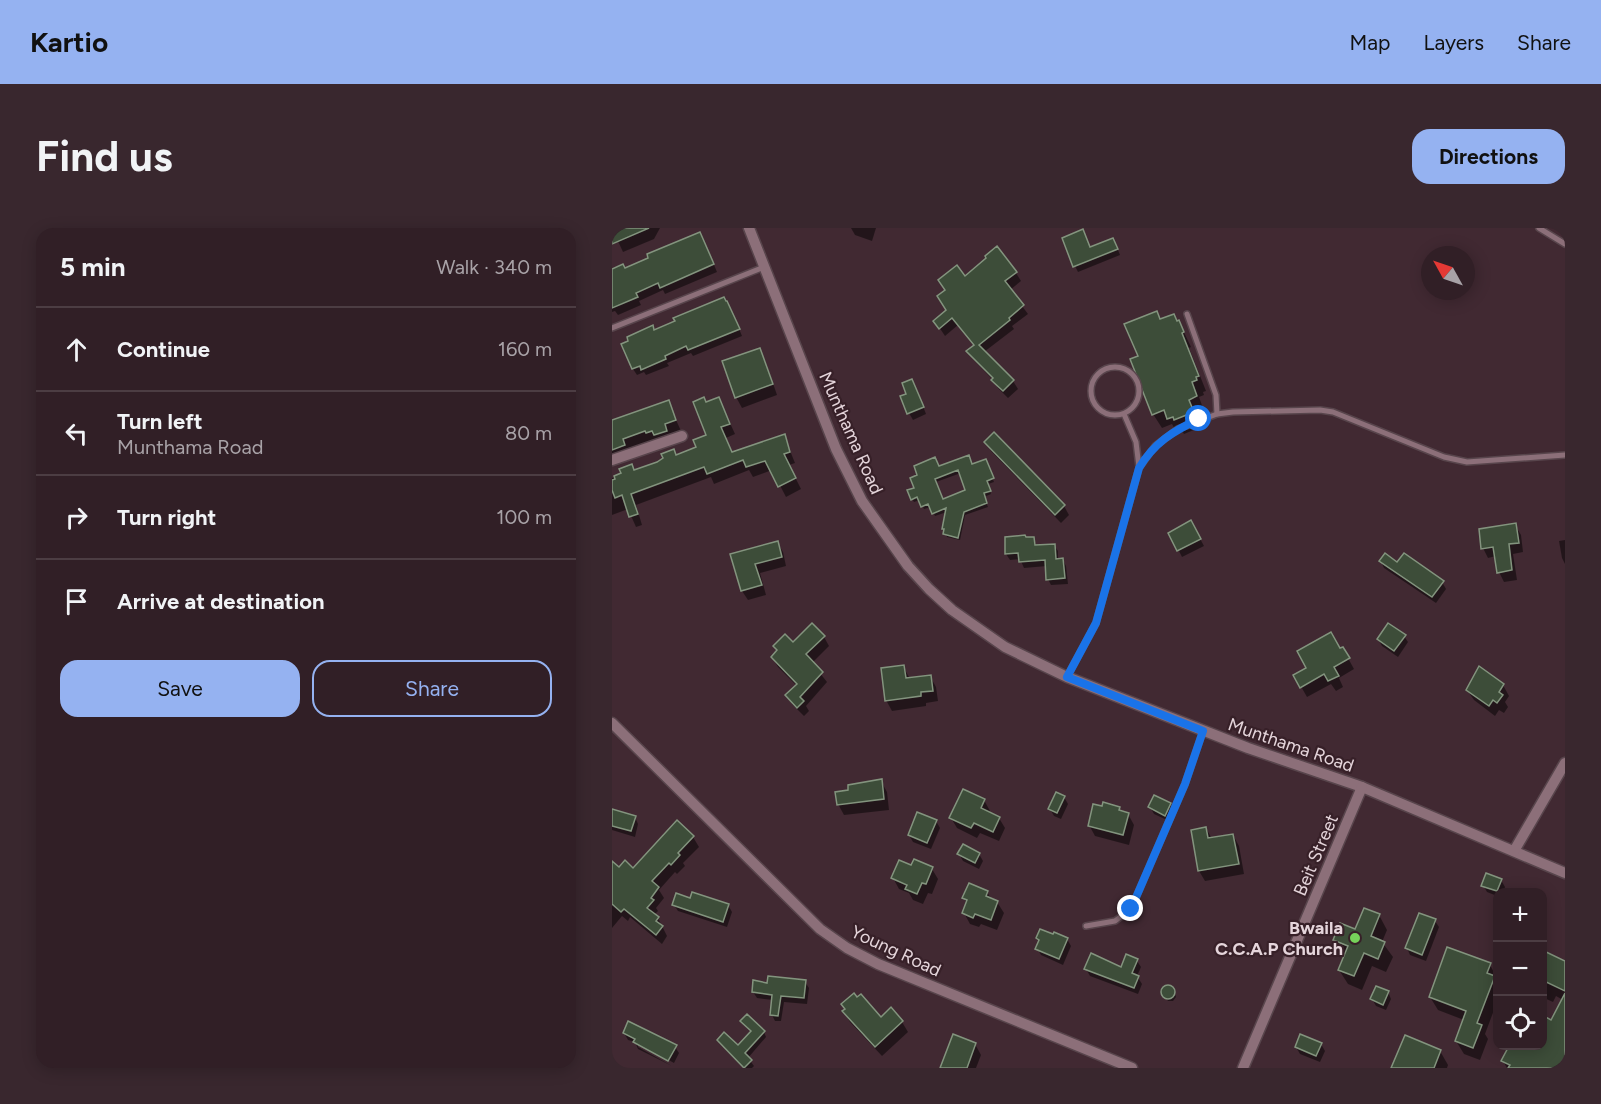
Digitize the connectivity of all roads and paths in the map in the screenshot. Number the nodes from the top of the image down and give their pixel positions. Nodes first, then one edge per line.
1 (749, 228) edge
2 (1539, 228) edge
3 (1565, 244) edge
4 (765, 267) junction
5 (1187, 314) dead end
6 (612, 328) edge
7 (1124, 414) junction
8 (1217, 414) junction
9 (682, 436) dead end
10 (1565, 455) edge
11 (612, 460) edge
12 (1139, 468) junction
13 (1067, 677) junction
14 (612, 723) edge
15 (1203, 731) junction
16 (1565, 763) edge
17 (1362, 787) junction
18 (1514, 851) junction
19 (1565, 873) edge
20 (1086, 926) dead end
21 (1132, 1068) edge
22 (1243, 1068) edge

1 - 4 street, Munthama Road
2 - 3 lane
4 - 6 lane
4 - 13 street, Munthama Road
5 - 8 lane
7 - 7 lane
7 - 12 lane
8 - 10 lane
8 - 12 lane
9 - 11 street
12 - 13 lane
13 - 15 street, Munthama Road
14 - 21 street, Young Road
15 - 17 street, Munthama Road
15 - 20 lane
16 - 18 street
17 - 18 street, Munthama Road
17 - 22 street, Beit Street
18 - 19 street, Munthama Road

